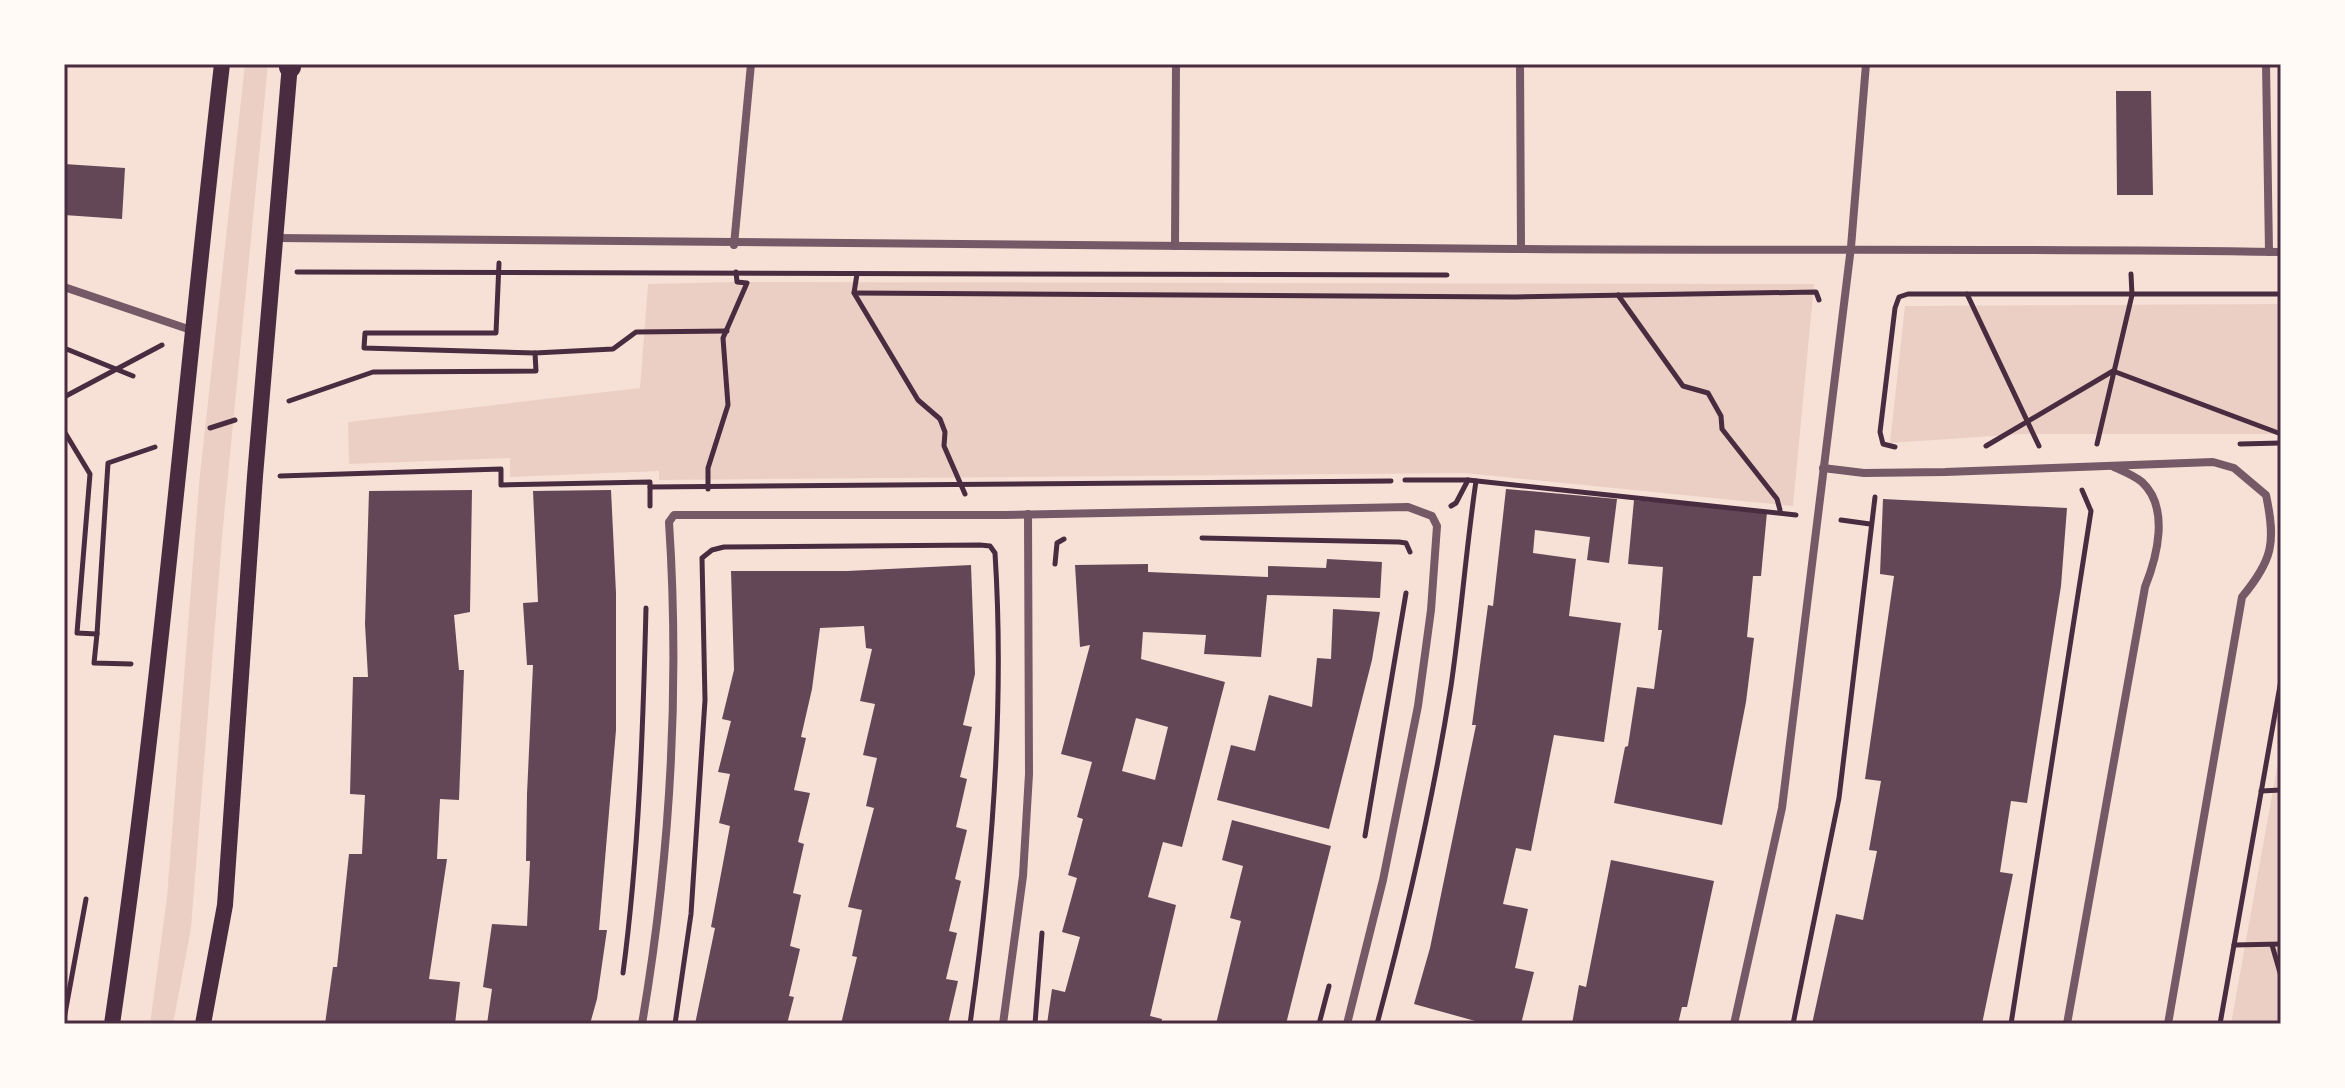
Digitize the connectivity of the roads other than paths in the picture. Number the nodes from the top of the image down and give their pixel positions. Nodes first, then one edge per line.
1 (222, 64) edge
2 (751, 64) edge
3 (1176, 64) edge
4 (1520, 64) edge
5 (1866, 64) edge
6 (2266, 64) edge
7 (290, 65) edge
8 (275, 238) junction
9 (734, 245) junction
10 (1175, 246) junction
11 (1851, 247) junction
12 (1521, 249) junction
13 (2269, 252) junction
14 (2281, 252) edge
15 (64, 287) edge
16 (191, 330) junction
17 (2113, 466) junction
18 (1823, 468) junction
19 (1028, 514) junction
20 (112, 1024) edge
21 (203, 1024) edge
22 (642, 1024) edge
23 (1003, 1024) edge
24 (1347, 1024) edge
25 (1734, 1024) edge
26 (2067, 1024) edge
27 (2168, 1024) edge

1 - 16 main road
2 - 9 street
3 - 10 street
4 - 12 street
5 - 11 street
6 - 13 street
7 - 8 main road
8 - 9 street
8 - 21 main road
9 - 10 street
10 - 12 street
11 - 12 street
11 - 13 street
11 - 18 street
13 - 14 street
15 - 16 street
16 - 20 main road
17 - 18 street
17 - 26 street
17 - 27 street
18 - 25 street
19 - 22 street
19 - 23 street
19 - 24 street

